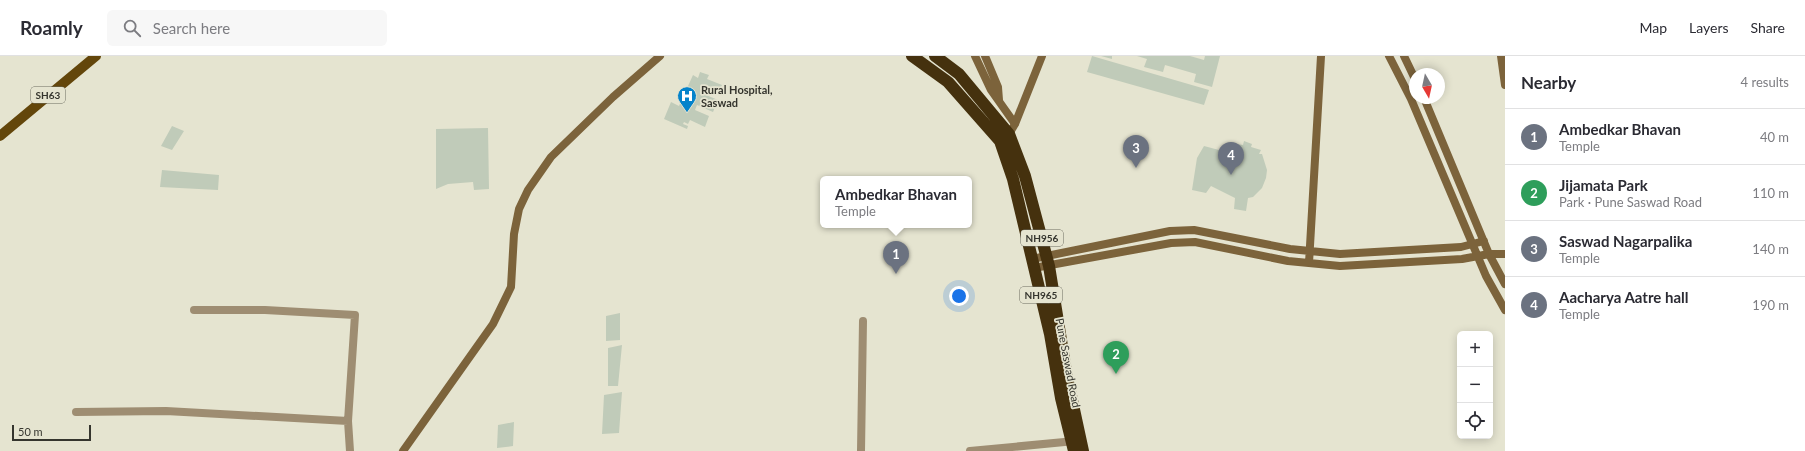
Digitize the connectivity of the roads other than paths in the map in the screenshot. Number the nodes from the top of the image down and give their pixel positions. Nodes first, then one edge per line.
1 (96, 56) edge
2 (660, 56) edge
3 (912, 56) edge
4 (935, 56) edge
5 (1042, 56) edge
6 (1321, 56) edge
7 (1389, 56) edge
8 (1404, 56) edge
9 (1501, 56) edge
10 (979, 57) edge
11 (1410, 68) edge
12 (1505, 85) edge
13 (1427, 104) edge
14 (1008, 133) junction
15 (0, 136) edge
16 (1194, 230) junction
17 (1484, 241) junction
18 (1195, 242) junction
19 (1472, 244) junction
20 (1310, 251) junction
21 (1489, 254) junction
22 (1505, 254) edge
23 (1477, 256) junction
24 (1048, 261) junction
25 (1033, 263) junction
26 (1309, 263) junction
27 (1505, 284) edge
28 (194, 310) dead end
29 (1505, 310) edge
30 (863, 321) dead end
31 (76, 412) dead end
32 (348, 421) junction
33 (1077, 446) edge
34 (350, 451) edge
35 (403, 451) edge
36 (861, 451) edge
37 (970, 451) edge

1 - 15 main road, SH63
2 - 35 street
3 - 14 highway, NH965
4 - 14 highway, NH956
5 - 14 street
6 - 20 street
7 - 19 street
8 - 11 street
9 - 12 street
10 - 14 street
13 - 17 street
14 - 24 highway, NH956
14 - 25 highway, Pune Saswad Road / NH965
16 - 18 street
16 - 20 street
16 - 24 street
17 - 19 street
17 - 21 street
18 - 24 street
18 - 26 street
19 - 20 street
19 - 23 street
20 - 26 street
21 - 22 street
21 - 23 street
21 - 27 street
23 - 26 street
23 - 29 street
24 - 25 street
24 - 33 highway, NH956
25 - 33 highway, Pune Saswad Road / NH965
28 - 32 street
30 - 36 street
31 - 32 street
32 - 34 street
33 - 37 street

